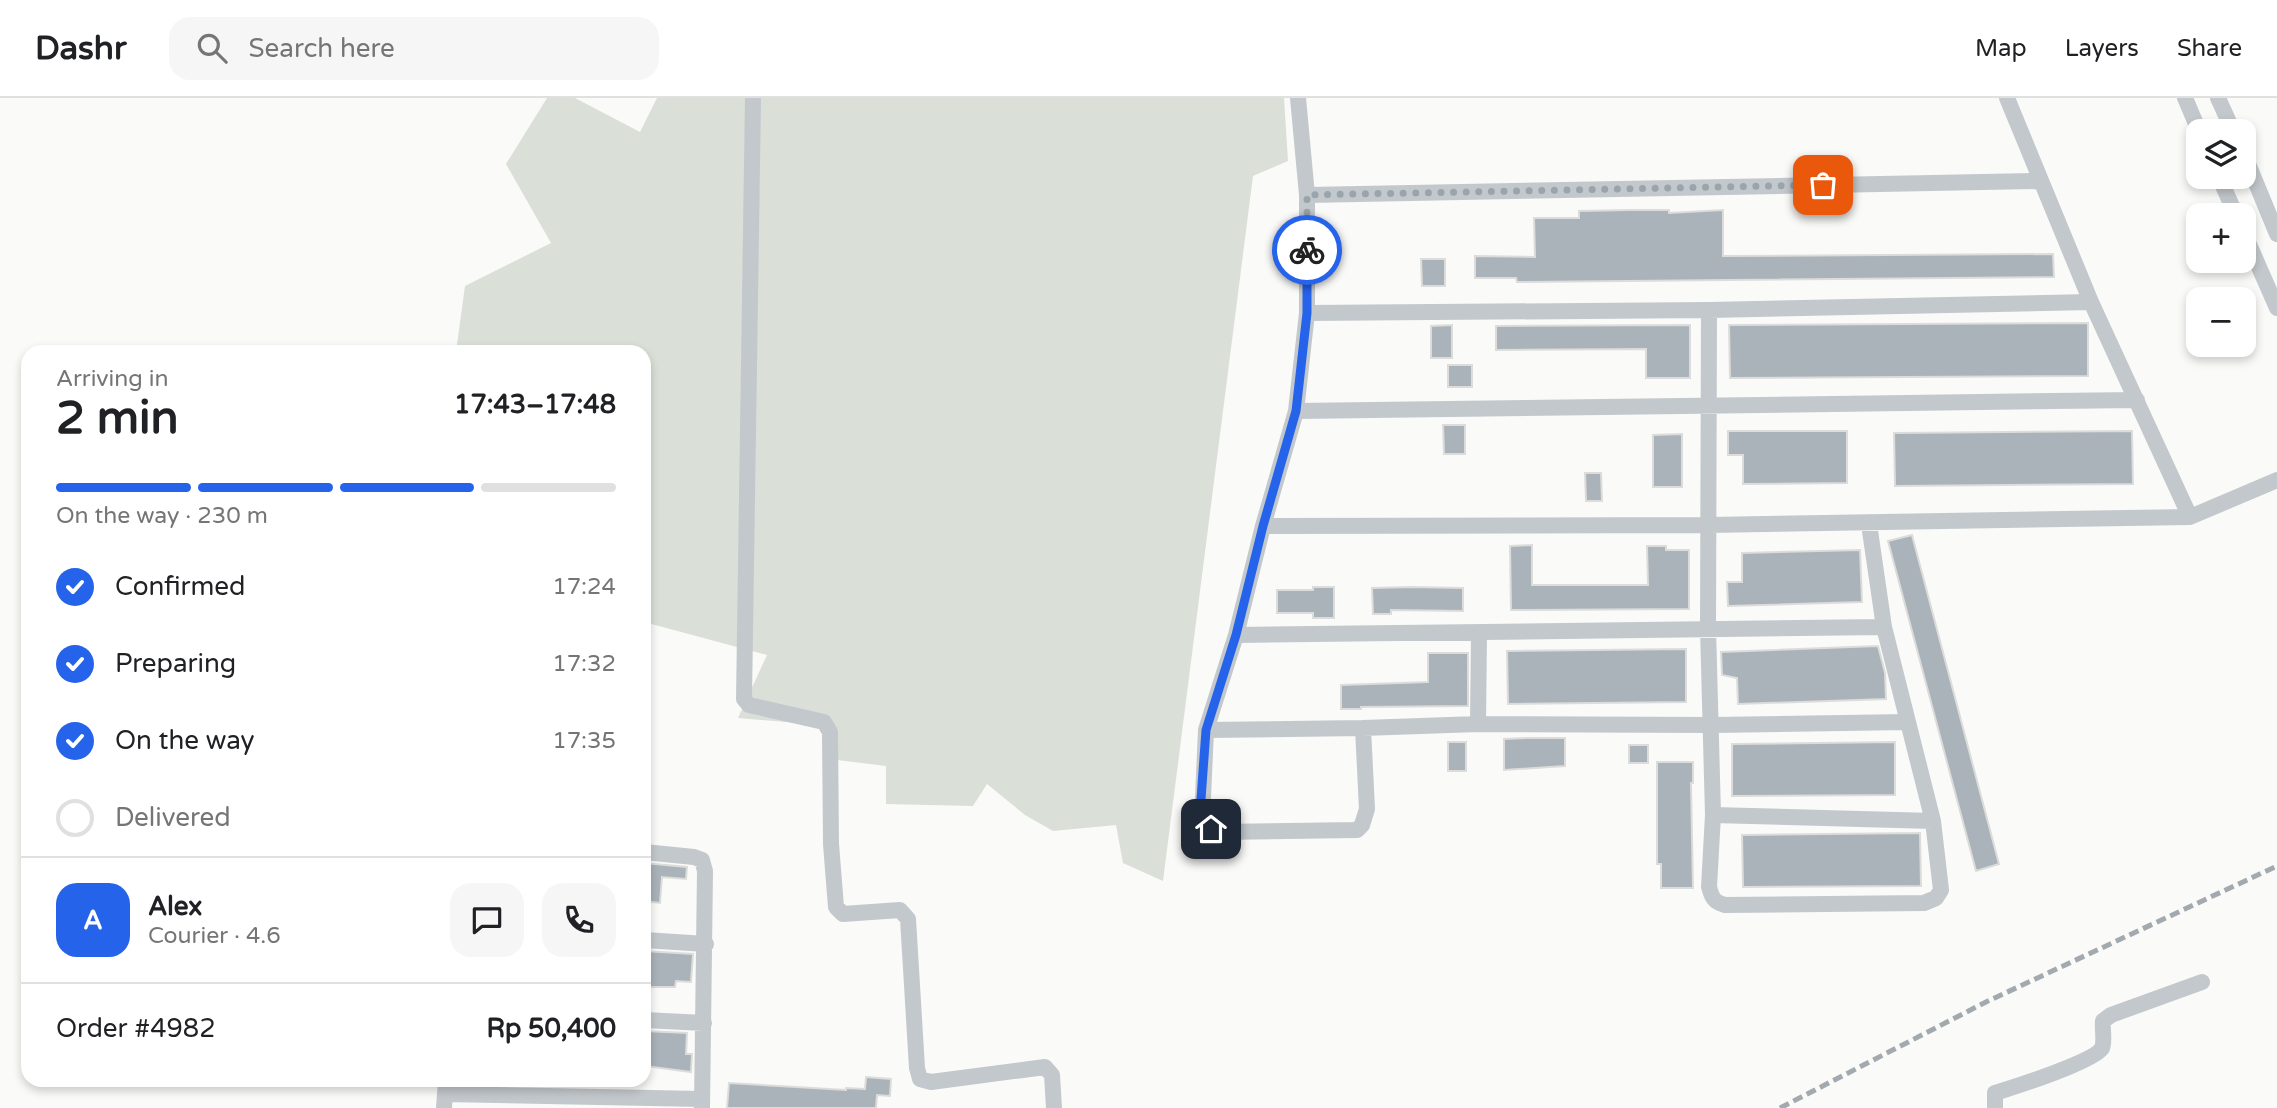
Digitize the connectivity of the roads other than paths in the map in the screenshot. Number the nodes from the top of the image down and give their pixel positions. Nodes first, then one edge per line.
1 (753, 98) edge
2 (1298, 98) edge
3 (2007, 98) edge
4 (2185, 98) edge
5 (2218, 98) edge
6 (2194, 119) edge
7 (2228, 119) edge
8 (2256, 176) edge
9 (2040, 181) junction
10 (2277, 186) edge
11 (1307, 195) junction
12 (2268, 198) edge
13 (2277, 234) edge
14 (2256, 261) edge
15 (2091, 302) junction
16 (2277, 309) edge
17 (1709, 310) junction
18 (1307, 313) junction
19 (2137, 400) junction
20 (1707, 407) junction
21 (1296, 411) junction
22 (2277, 480) edge
23 (2190, 517) junction
24 (1869, 524) junction
25 (1708, 525) junction
26 (1263, 526) junction
27 (1884, 627) junction
28 (1708, 628) junction
29 (1479, 634) junction
30 (1236, 635) junction
31 (1907, 722) junction
32 (1478, 723) junction
33 (1712, 725) junction
34 (1363, 728) junction
35 (1206, 730) junction
36 (1713, 815) junction
37 (1933, 821) junction
38 (651, 853) edge
39 (651, 940) edge
40 (706, 944) junction
41 (2202, 982) dead end
42 (651, 1020) edge
43 (704, 1023) junction
44 (445, 1094) edge
45 (501, 1101) edge
46 (522, 1102) edge
47 (702, 1103) edge
48 (1993, 1107) edge
49 (1054, 1108) edge

1 - 49 street
2 - 11 street
3 - 9 street
4 - 6 street
5 - 7 street
8 - 12 street
9 - 11 street
9 - 15 street
10 - 12 street
11 - 18 street
12 - 13 street
14 - 16 street
15 - 17 street
15 - 19 street
17 - 18 street
17 - 20 street
18 - 21 street
19 - 20 street
19 - 23 street
20 - 21 street
20 - 25 street
21 - 26 street
22 - 23 street
23 - 24 street
24 - 25 street
24 - 27 street
25 - 26 street
25 - 28 street
26 - 30 street
27 - 28 street
27 - 31 street
28 - 29 street
28 - 33 street
29 - 30 street
29 - 32 street
30 - 35 street
31 - 33 street
31 - 37 street
32 - 33 street
32 - 34 street
33 - 36 street
34 - 35 street
34 - 35 street
36 - 37 street
36 - 37 street
38 - 40 street
39 - 40 street
40 - 43 street
41 - 48 street
42 - 43 street
43 - 47 street
44 - 45 street
45 - 46 street
46 - 47 street

